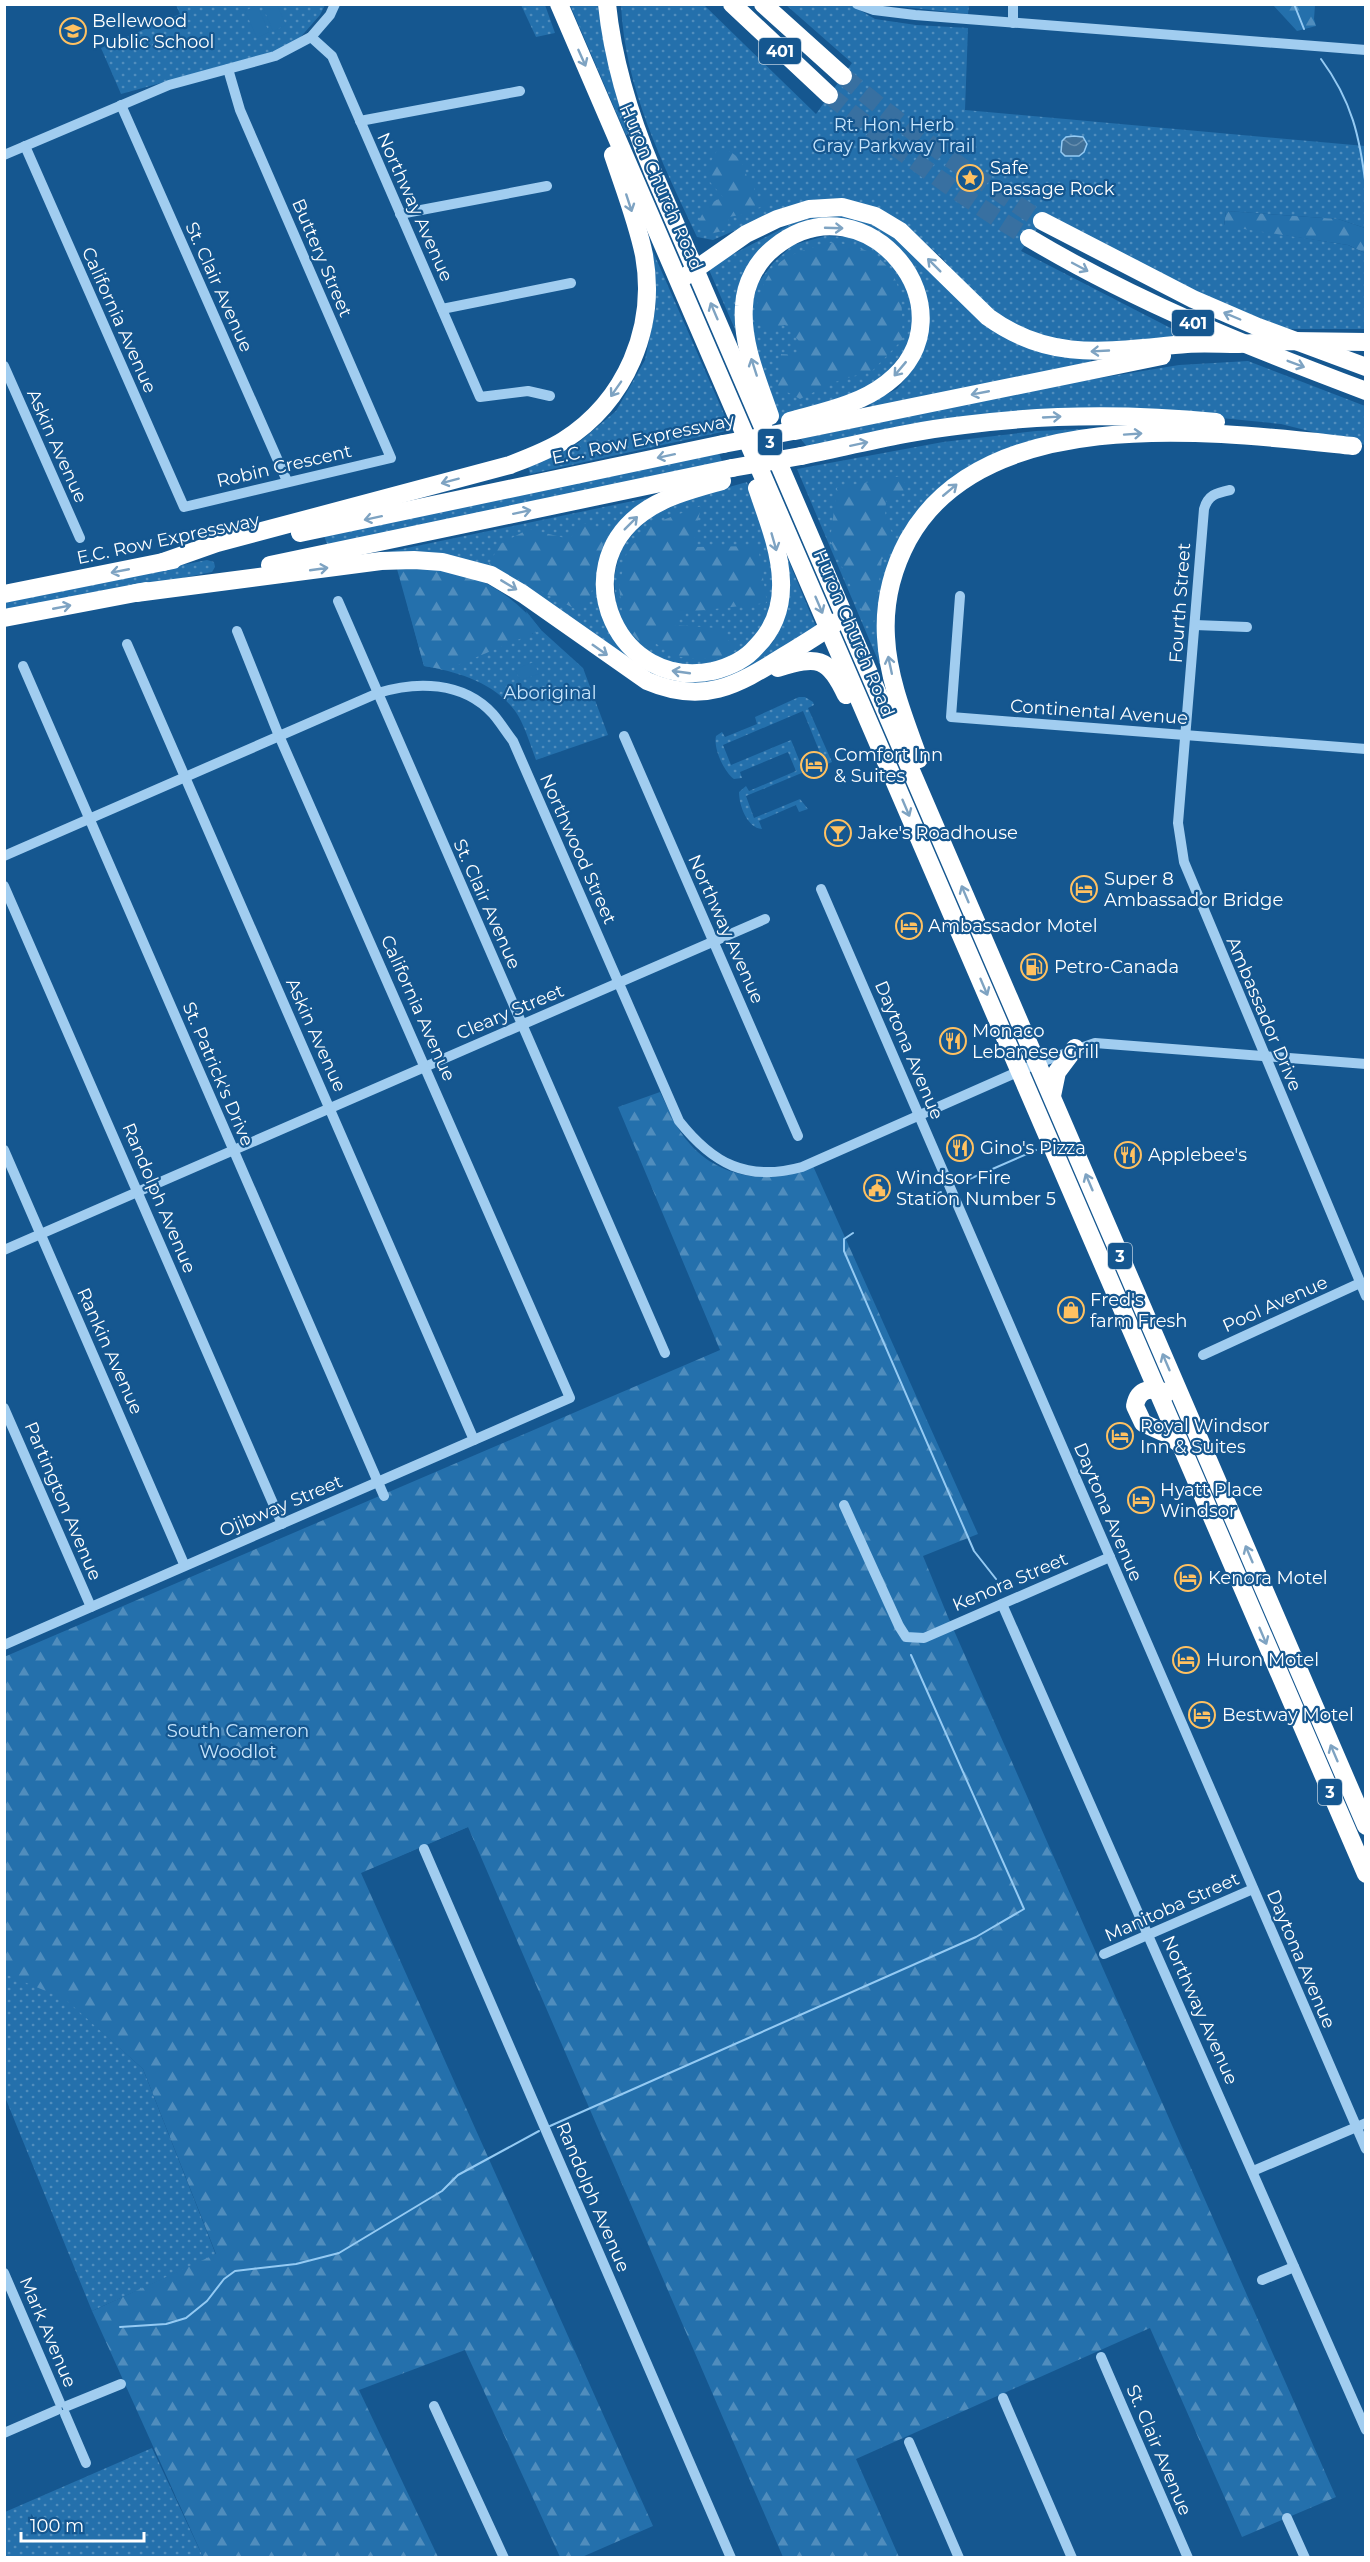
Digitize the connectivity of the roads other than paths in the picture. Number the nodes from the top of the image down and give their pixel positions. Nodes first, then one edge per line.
1 (335, 4) edge
2 (559, 4) edge
3 (607, 4) edge
4 (732, 4) edge
5 (763, 4) edge
6 (857, 4) edge
7 (1013, 4) edge
8 (1013, 23) junction
9 (311, 37) junction
10 (1365, 50) edge
11 (228, 69) junction
12 (843, 76) tunnel mouth
13 (520, 92) dead end
14 (829, 95) tunnel mouth
15 (121, 105) junction
16 (603, 106) junction
17 (360, 121) junction
18 (25, 146) junction
19 (4, 155) edge
20 (547, 186) dead end
21 (400, 214) junction
22 (1042, 221) tunnel mouth
23 (746, 234) junction
24 (680, 235) junction
25 (1029, 238) tunnel mouth
26 (695, 268) junction
27 (680, 282) junction
28 (571, 283) dead end
29 (442, 309) junction
30 (1365, 342) edge
31 (1180, 349) junction
32 (4, 366) edge
33 (1365, 367) edge
34 (1365, 391) edge
35 (550, 396) dead end
36 (791, 426) junction
37 (745, 431) junction
38 (1359, 448) edge
39 (391, 458) joint
40 (734, 472) junction
41 (287, 481) junction
42 (788, 484) junction
43 (1230, 490) dead end
44 (184, 507) joint
45 (80, 538) dead end
46 (163, 562) junction
47 (136, 593) junction
48 (4, 594) edge
49 (960, 596) dead end
50 (338, 601) dead end
51 (845, 616) junction
52 (4, 618) edge
53 (1195, 625) junction
54 (1247, 627) dead end
55 (829, 628) junction
56 (237, 631) dead end
57 (127, 644) dead end
58 (23, 666) dead end
59 (751, 676) junction
60 (378, 693) junction
61 (1186, 735) junction
62 (280, 736) junction
63 (624, 736) dead end
64 (1365, 749) edge
65 (883, 754) junction
66 (185, 778) junction
67 (90, 819) junction
68 (934, 822) junction
69 (4, 856) edge
70 (4, 886) edge
71 (821, 889) dead end
72 (765, 919) dead end
73 (713, 942) junction
74 (619, 983) junction
75 (522, 1025) junction
76 (1075, 1048) junction
77 (1264, 1056) junction
78 (1038, 1063) junction
79 (1365, 1064) edge
80 (426, 1067) junction
81 (1020, 1071) junction
82 (1052, 1096) junction
83 (330, 1109) junction
84 (919, 1115) junction
85 (798, 1136) dead end
86 (4, 1150) edge
87 (234, 1151) junction
88 (139, 1192) junction
89 (41, 1234) junction
90 (4, 1250) edge
91 (1360, 1283) junction
92 (1365, 1296) edge
93 (665, 1353) dead end
94 (1203, 1355) dead end
95 (1156, 1389) junction
96 (570, 1398) joint
97 (4, 1408) edge
98 (1189, 1415) junction
99 (474, 1440) junction
100 (1180, 1444) junction
101 (378, 1482) junction
102 (384, 1496) dead end
103 (844, 1504) dead end
104 (282, 1524) junction
105 (1110, 1557) junction
106 (184, 1564) junction
107 (1002, 1604) junction
108 (91, 1607) junction
109 (4, 1645) edge
110 (1358, 1793) edge
111 (1365, 1826) edge
112 (1359, 1844) edge
113 (424, 1849) dead end
114 (1365, 1874) edge
115 (1253, 1889) junction
116 (1149, 1935) junction
117 (1104, 1954) dead end
118 (1361, 2125) edge
119 (1365, 2149) edge
120 (1252, 2171) junction
121 (1294, 2267) junction
122 (4, 2273) edge
123 (1262, 2280) dead end
124 (1101, 2357) dead end
125 (121, 2384) dead end
126 (1003, 2398) dead end
127 (434, 2406) dead end
128 (62, 2408) junction
129 (1365, 2430) edge
130 (4, 2433) edge
131 (909, 2442) dead end
132 (86, 2463) dead end
133 (1287, 2518) dead end
134 (504, 2558) edge
135 (731, 2558) edge
136 (958, 2558) edge
137 (1072, 2558) edge
138 (1188, 2558) edge
139 (1305, 2558) edge

1 - 9 street
2 -> 16 highway, Huron Church Road / 3
3 - 24 highway, Huron Church Road / 3
4 - 14 highway, 401
5 - 12 highway, 401
6 - 8 street
7 - 8 street
8 - 10 street
9 - 11 street
9 - 17 street, Northway Avenue
11 - 15 street
11 - 39 street, Buttery Street
13 - 17 street
15 - 18 street
15 - 41 street, St. Clair Avenue
16 - 27 highway, Huron Church Road / 3
16 -> 46 highway
17 - 21 street, Northway Avenue
18 - 19 street
18 - 44 street, California Avenue
20 - 21 street
21 - 29 street, Northway Avenue
33 -> 22 highway, 401
23 - 24 highway
23 - 26 highway
31 -> 23 highway
24 - 26 highway, Huron Church Road / 3
25 -> 34 highway, 401
26 - 27 highway
42 -> 26 highway, Huron Church Road / 3
27 - 37 highway, Huron Church Road / 3
28 - 29 street
29 - 35 street, Northway Avenue
30 - 31 highway, bridge
31 -> 36 highway
32 - 45 street, Askin Avenue
36 - 37 highway, E.C. Row Expressway
42 -> 36 highway
37 -> 40 highway
37 -> 46 highway, E.C. Row Expressway, bridge
37 -> 55 highway, Huron Church Road / 3
40 -> 38 highway, bridge
68 -> 38 highway
39 - 41 street, Robin Crescent
47 -> 40 highway
41 - 44 street, Robin Crescent
42 - 51 highway, Huron Church Road / 3
43 - 53 street, Fourth Street
46 -> 48 highway, E.C. Row Expressway
52 -> 47 highway
47 -> 59 highway
49 - 61 street, Continental Avenue
50 - 60 street, St. Clair Avenue
51 - 55 highway
51 - 68 highway, Huron Church Road / 3
53 - 54 street
53 - 61 street, Fourth Street
55 - 59 highway
55 - 65 highway, Huron Church Road / 3
56 - 62 street, California Avenue
57 - 66 street, Askin Avenue
58 - 67 street, St. Patrick's Drive
59 - 65 highway
60 - 62 street, Northwood Street
60 - 74 street, Northwood Street
60 - 75 street, St. Clair Avenue
61 - 64 street, Continental Avenue
61 - 77 street, Ambassador Drive
62 - 66 street, Northwood Street
62 - 80 street, California Avenue
63 - 73 street, Northway Avenue
65 -> 81 highway, Huron Church Road / 3
66 - 67 street, Northwood Street
66 - 83 street, Askin Avenue
67 - 69 street, Northwood Street
67 - 87 street, St. Patrick's Drive
78 -> 68 highway, Huron Church Road / 3
70 - 88 street, Randolph Avenue
71 - 84 street, Daytona Avenue
72 - 73 street, Cleary Street
73 - 74 street, Cleary Street
73 - 85 street, Northway Avenue
74 - 75 street, Cleary Street
74 - 84 street, Northwood Street
75 - 80 street, Cleary Street
75 - 93 street, St. Clair Avenue
76 - 77 street, Northwood Street
76 - 78 street, Northwood Street
76 - 82 highway
77 - 79 street, Northwood Street
77 - 91 street, Ambassador Drive
78 - 81 street, Northwood Street
78 - 82 highway, Huron Church Road / 3
80 - 83 street, Cleary Street
80 - 96 street, California Avenue
81 - 84 street, Northwood Street
81 - 95 highway, Huron Church Road / 3
98 -> 82 highway, Huron Church Road / 3
83 - 87 street, Cleary Street
83 - 99 street, Askin Avenue
84 - 105 street, Daytona Avenue
86 - 89 street, Rankin Avenue
87 - 88 street, Cleary Street
87 - 101 street, St. Patrick's Drive
88 - 89 street, Cleary Street
88 - 104 street, Randolph Avenue
89 - 90 street, Cleary Street
89 - 106 street, Rankin Avenue
91 - 92 street, Ambassador Drive
91 - 94 street, Pool Avenue
95 - 98 highway
95 - 100 highway, Huron Church Road / 3
95 - 100 highway
96 - 99 street, Ojibway Street
97 - 108 street, Partington Avenue
110 -> 98 highway, Huron Church Road / 3
99 - 101 street, Ojibway Street
100 -> 112 highway, Huron Church Road / 3
101 - 102 street, St. Patrick's Drive
101 - 104 street, Ojibway Street
103 - 107 street, Kenora Street
104 - 106 street, Ojibway Street
105 - 107 street, Kenora Street
105 - 115 street, Daytona Avenue
106 - 108 street, Ojibway Street
107 - 116 street, Northway Avenue
108 - 109 street, Ojibway Street
110 - 111 highway, Huron Church Road / 3
112 - 114 highway, Huron Church Road / 3
113 - 135 street, Randolph Avenue
115 - 116 street, Manitoba Street
115 - 118 street, Daytona Avenue
116 - 117 street, Manitoba Street
116 - 120 street, Northway Avenue
118 - 119 street, Daytona Avenue
118 - 120 street
120 - 121 street, Northway Avenue
121 - 123 street
121 - 129 street, Northway Avenue
122 - 128 street, Mark Avenue
124 - 138 street, St. Clair Avenue
125 - 128 street
126 - 137 street
127 - 134 street
128 - 130 street
128 - 132 street, Mark Avenue
131 - 136 street
133 - 139 street

